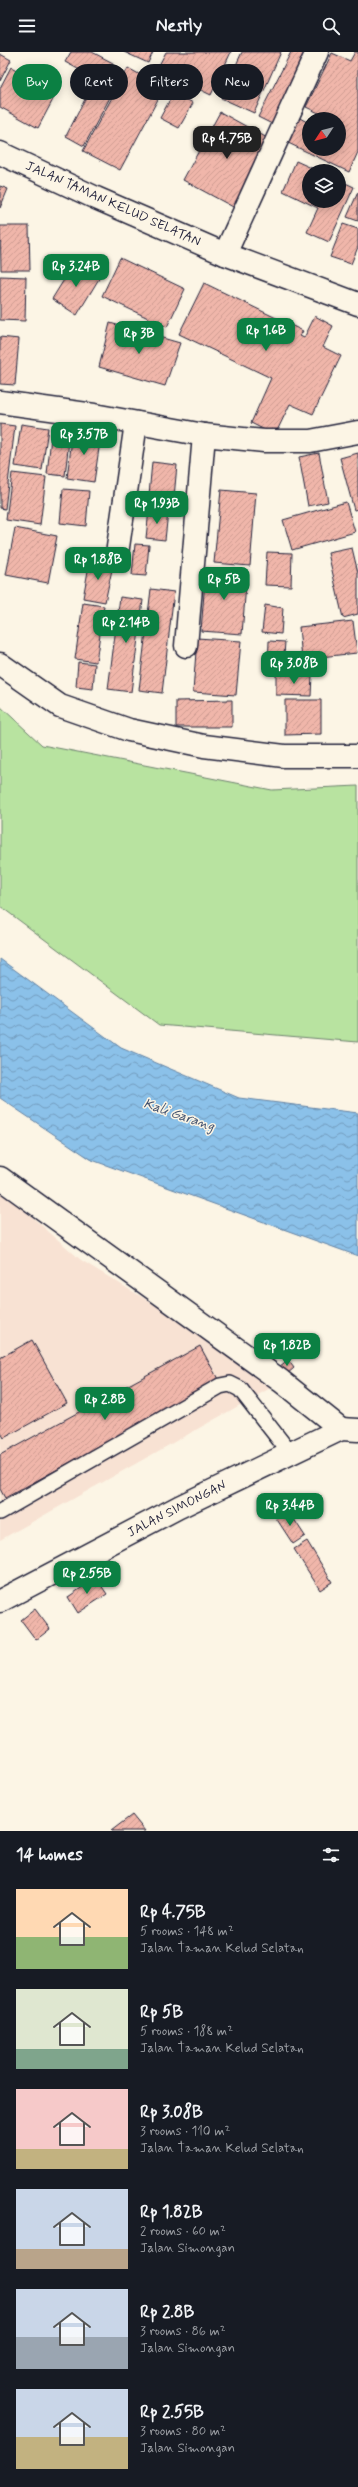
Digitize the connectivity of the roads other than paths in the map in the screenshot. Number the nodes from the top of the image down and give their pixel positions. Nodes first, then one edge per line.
1 (317, 52) edge
2 (0, 153) edge
3 (226, 254) junction
4 (358, 304) edge
5 (0, 402) edge
6 (136, 423) junction
7 (358, 432) edge
8 (204, 435) junction
9 (117, 554) dead end
10 (186, 646) dead end
11 (0, 664) edge
12 (358, 756) edge
13 (0, 1178) edge
14 (350, 1429) edge
15 (290, 1453) junction
16 (0, 1512) edge
17 (0, 1601) edge

1 - 3 street
2 - 3 street, JALAN TAMAN KELUD SELATAN
3 - 4 street, JALAN TAMAN KELUD SELATAN
5 - 6 street
6 - 8 street
6 - 9 street
7 - 8 street
8 - 10 street
11 - 12 street
13 - 14 street
14 - 15 street, JALAN SIMONGAN
15 - 16 lane
15 - 17 street, JALAN SIMONGAN

